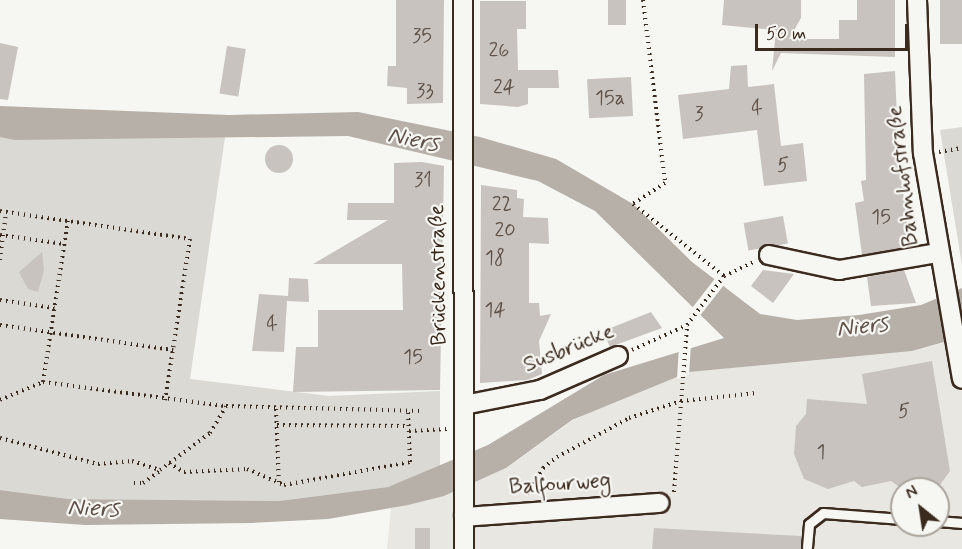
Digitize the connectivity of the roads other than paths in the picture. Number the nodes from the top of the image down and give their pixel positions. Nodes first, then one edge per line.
1 (463, 0) edge
2 (917, 0) edge
3 (937, 254) junction
4 (769, 255) road end
5 (618, 356) road end
6 (962, 380) edge
7 (464, 405) junction
8 (666, 503) road end
9 (464, 517) junction
10 (890, 518) edge
11 (807, 547) dead end
12 (464, 549) edge

1 - 7 street, Brückenstraße
2 - 3 street, Bahnhofstraße
3 - 4 street
3 - 6 street, Bahnhofstraße
5 - 7 street, Susbrücke
7 - 9 street, Brückenstraße
8 - 9 street, Balfourweg
9 - 12 street, Brückenstraße
10 - 11 lane

